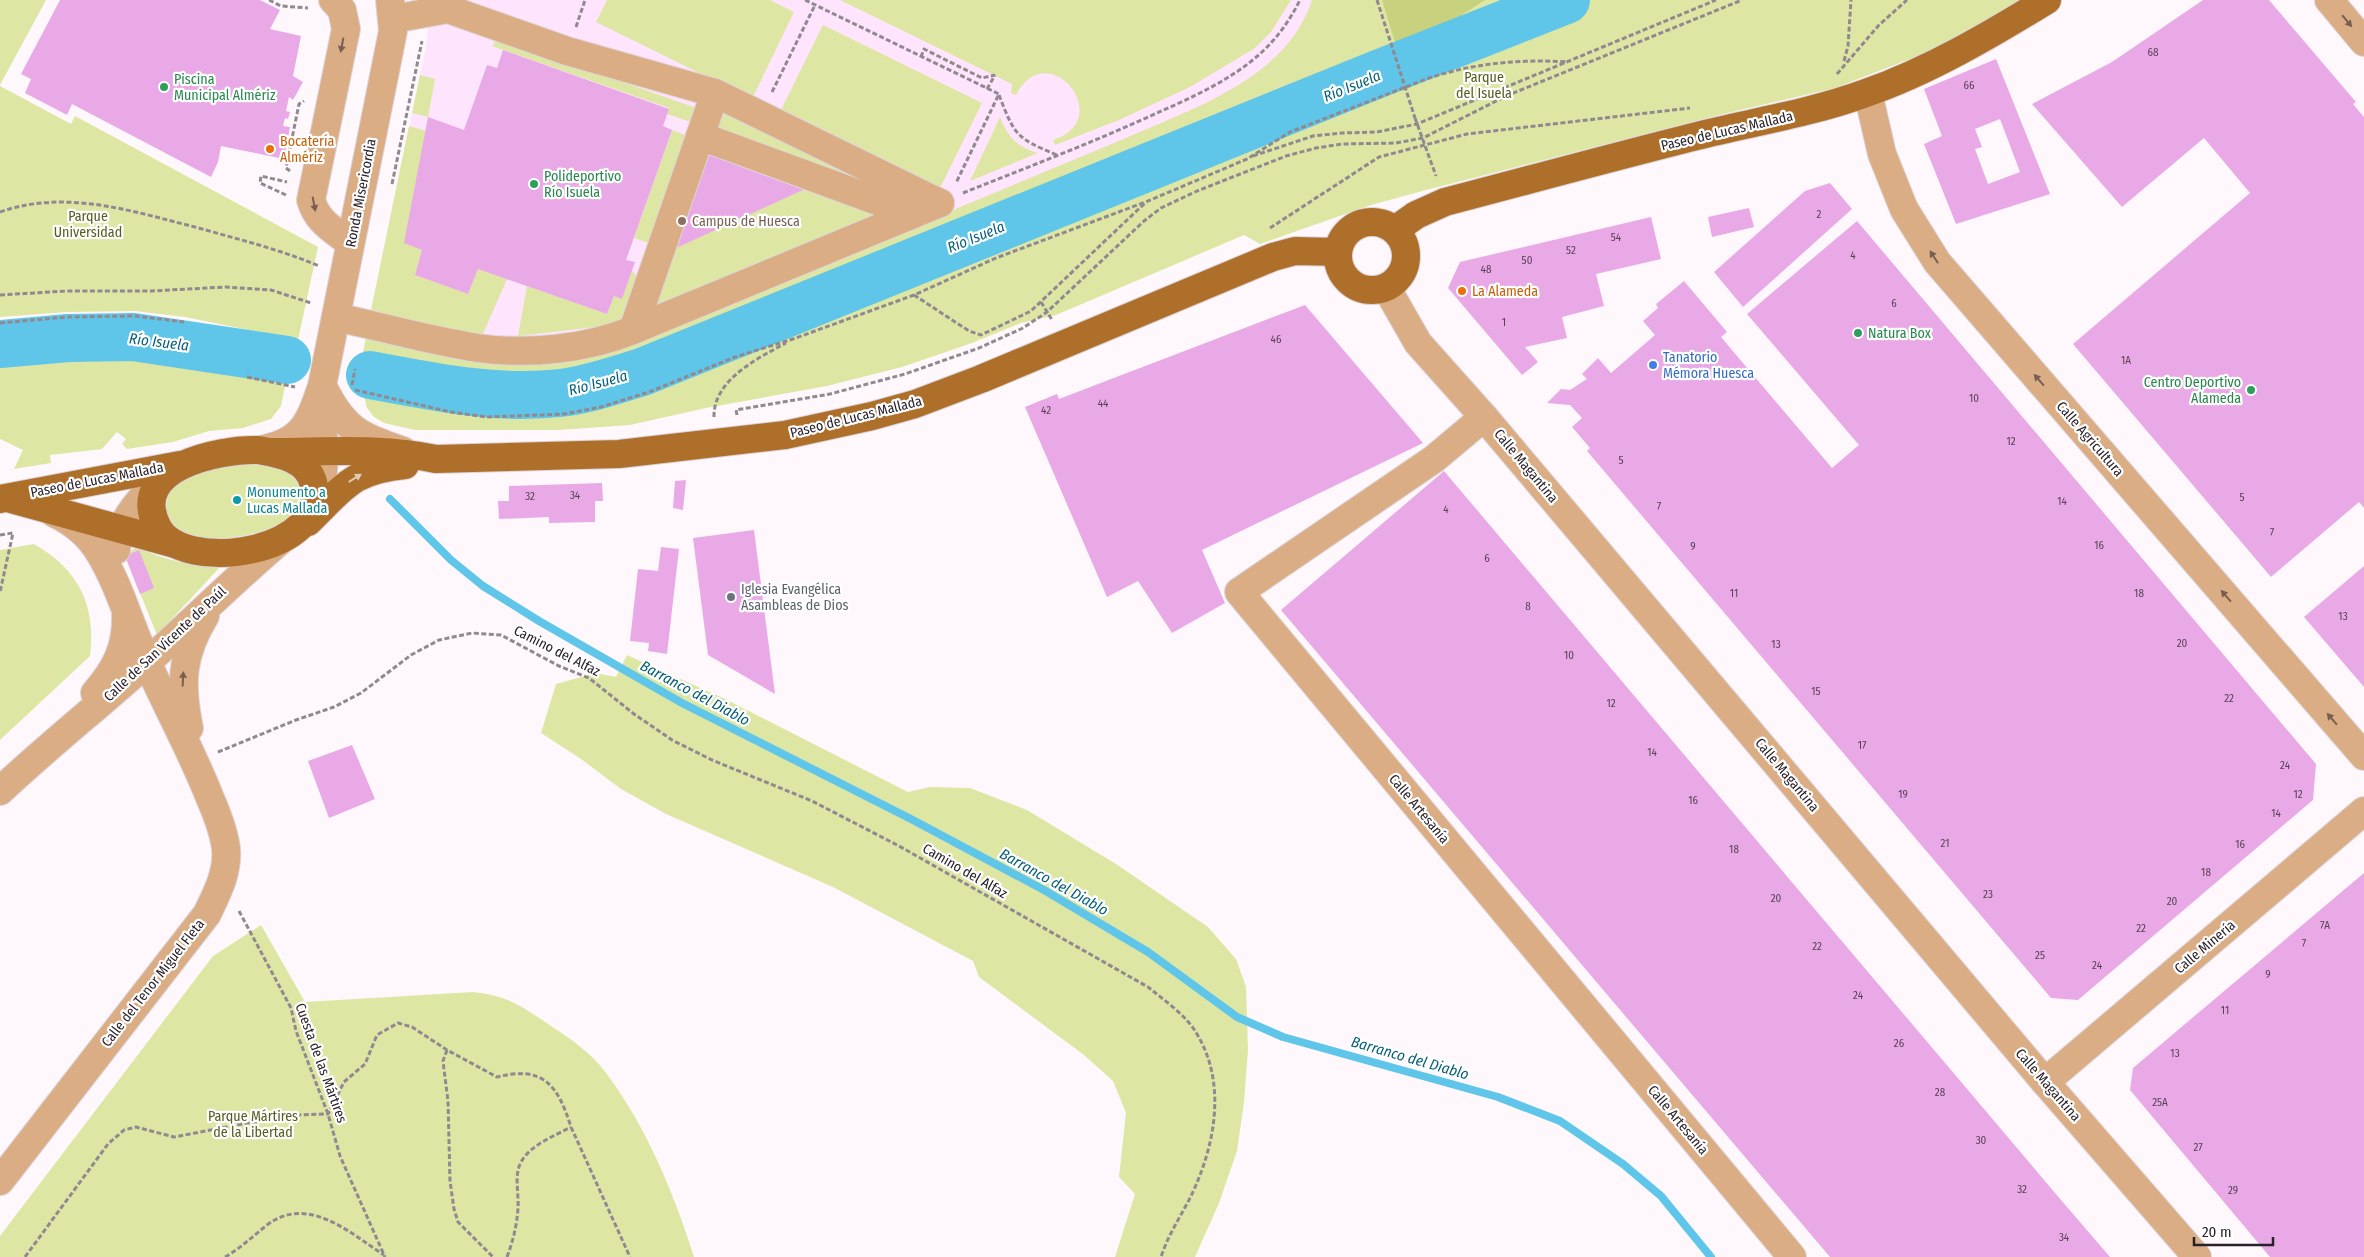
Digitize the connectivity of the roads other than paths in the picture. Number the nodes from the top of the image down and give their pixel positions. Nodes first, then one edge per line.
1 (2047, 0) edge
2 (2329, 0) edge
3 (324, 4) edge
4 (391, 10) edge
5 (2364, 42) edge
6 (715, 93) junction
7 (1868, 93) junction
8 (700, 136) junction
9 (913, 214) junction
10 (1395, 230) junction
11 (350, 243) junction
12 (1338, 252) junction
13 (1386, 287) junction
14 (325, 310) junction
15 (633, 330) junction
16 (310, 387) junction
17 (1484, 417) junction
18 (265, 451) junction
19 (322, 452) junction
20 (423, 456) junction
21 (186, 464) junction
22 (161, 480) junction
23 (4, 498) edge
24 (47, 510) junction
25 (310, 515) junction
26 (122, 530) junction
27 (282, 539) junction
28 (181, 546) junction
29 (230, 584) junction
30 (126, 605) junction
31 (147, 662) junction
32 (47, 747) junction
33 (2364, 756) edge
34 (196, 761) junction
35 (0, 791) edge
36 (2364, 811) edge
37 (2045, 1082) junction
38 (0, 1181) edge
39 (1792, 1257) edge
40 (2197, 1257) edge

1 - 7 main road, Paseo de Lucas Mallada
2 -> 5 street
3 -> 11 street
4 - 6 street
4 - 11 street, Ronda Misericordia
6 - 8 street
6 - 9 street
7 - 10 main road, Paseo de Lucas Mallada
33 -> 7 street, Calle Agricultura
8 - 9 street
8 - 15 street
9 - 15 street
10 - 12 main road
10 - 13 main road
11 - 14 street, Ronda Misericordia
12 - 13 main road
12 - 20 main road, Paseo de Lucas Mallada
13 - 17 street, Calle Magantina
14 - 15 street
14 - 16 street, Ronda Misericordia
16 - 18 street, Ronda Misericordia
16 - 19 street, Ronda Misericordia
16 - 20 street
17 - 37 street, Calle Magantina
17 - 39 street, Calle Artesanía
18 - 19 main road, Paseo de Lucas Mallada
18 - 21 main road
18 - 25 main road
19 - 20 main road, Paseo de Lucas Mallada
19 - 25 street, Ronda Misericordia
25 -> 20 main road, Paseo de Lucas Mallada
21 - 22 main road
21 - 23 main road, Paseo de Lucas Mallada
22 - 26 street, Calle de San Vicente de Paúl
22 - 28 main road
23 - 24 main road, Paseo de Lucas Mallada
24 - 26 main road, Paseo de Lucas Mallada
24 - 30 street, Calle del Tenor Miguel Fleta
25 - 27 main road
26 - 28 main road, Paseo de Lucas Mallada
26 - 30 street, Calle de San Vicente de Paúl
27 - 28 main road
27 - 29 street, Calle de San Vicente de Paúl
29 - 31 street, Calle de San Vicente de Paúl
34 -> 29 street, Calle del Tenor Miguel Fleta
30 - 31 street, Calle del Tenor Miguel Fleta
30 - 32 street, Calle de San Vicente de Paúl
31 - 32 street, Calle de San Vicente de Paúl
31 - 34 street, Calle del Tenor Miguel Fleta
32 - 35 street, Calle de San Vicente de Paúl
34 - 38 street, Calle del Tenor Miguel Fleta
36 - 37 street, Calle Minería
37 - 40 street, Calle Magantina

